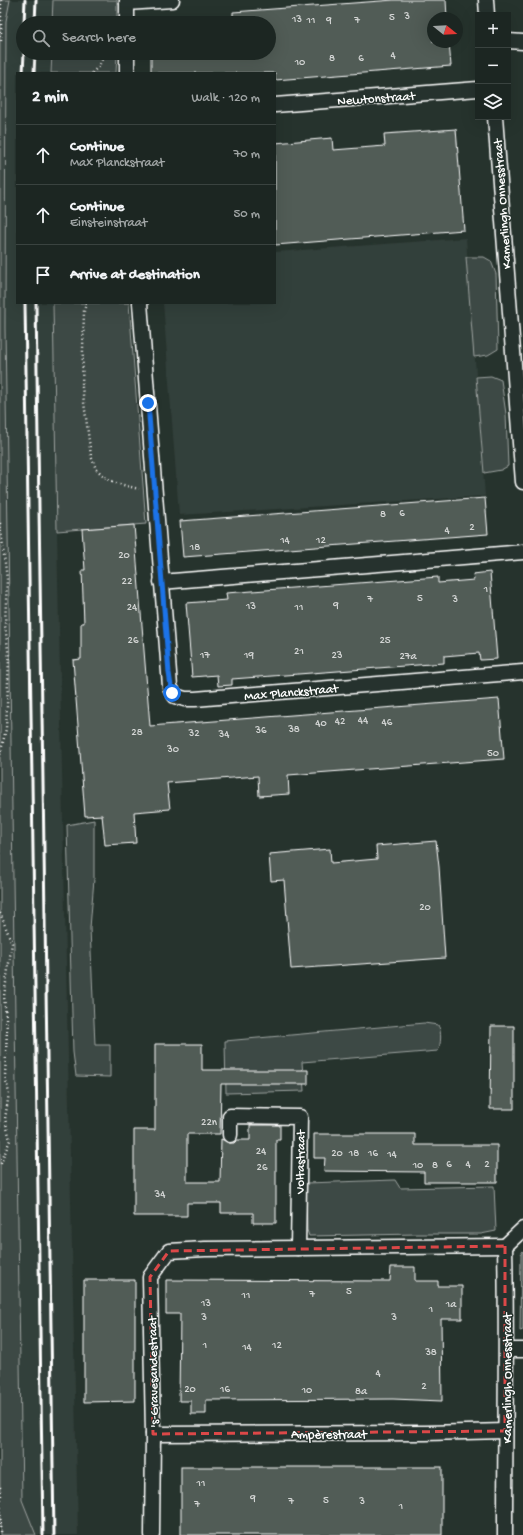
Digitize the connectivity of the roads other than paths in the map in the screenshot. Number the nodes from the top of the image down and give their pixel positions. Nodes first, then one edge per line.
1 (172, 0) edge
2 (486, 0) edge
3 (127, 2) edge
4 (487, 12) edge
5 (127, 16) edge
6 (511, 41) edge
7 (523, 42) edge
8 (127, 60) edge
9 (128, 72) edge
10 (475, 89) edge
11 (276, 105) edge
12 (495, 120) edge
13 (140, 304) edge
14 (517, 326) edge
15 (523, 482) edge
16 (523, 552) edge
17 (162, 582) junction
18 (523, 672) edge
19 (230, 1135) dead end
20 (523, 1229) edge
21 (506, 1246) junction
22 (298, 1248) junction
23 (507, 1350) junction
24 (523, 1350) edge
25 (505, 1431) junction
26 (153, 1434) junction
27 (152, 1535) edge
28 (506, 1535) edge

1 - 3 street
2 - 4 street
3 - 5 street
6 - 7 street
8 - 9 street
10 - 11 street, Newtonstraat
12 - 14 street, Kamerlingh Onnesstraat
13 - 17 street, Max Planckstraat
14 - 15 street, Kamerlingh Onnesstraat
16 - 17 street
17 - 18 street, Max Planckstraat
19 - 22 street, Voltastraat
20 - 21 street
21 - 22 street
21 - 23 street, Kamerlingh Onnesstraat
22 - 26 street, 's-Gravesandestraat
23 - 24 street
23 - 25 street, Kamerlingh Onnesstraat
25 - 26 street, Ampèrestraat
25 - 28 street, Kamerlingh Onnesstraat
26 - 27 street, 's-Gravesandestraat

